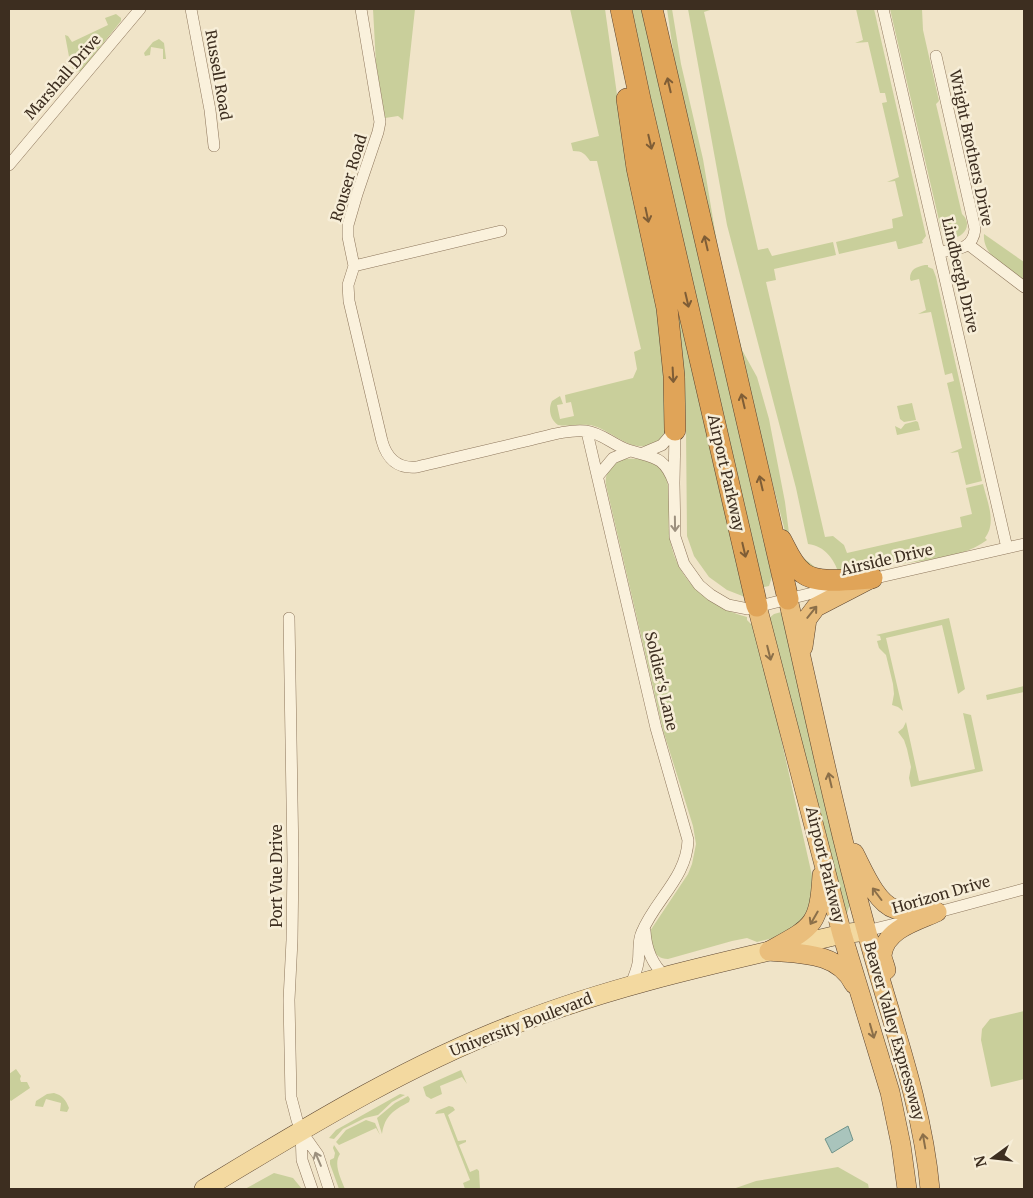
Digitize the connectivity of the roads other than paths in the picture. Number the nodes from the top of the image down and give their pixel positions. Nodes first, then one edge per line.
1 (140, 9) edge
2 (191, 9) edge
3 (361, 9) edge
4 (619, 9) edge
5 (652, 9) edge
6 (883, 9) edge
7 (936, 56) dead end
8 (214, 146) dead end
9 (9, 165) edge
10 (501, 230) dead end
11 (968, 245) junction
12 (939, 252) junction
13 (354, 266) junction
14 (1024, 287) edge
15 (675, 430) junction
16 (587, 432) junction
17 (630, 451) junction
18 (643, 453) junction
19 (598, 476) junction
20 (674, 484) junction
21 (769, 517) junction
22 (1024, 544) edge
23 (1006, 548) junction
24 (872, 578) junction
25 (788, 599) junction
26 (757, 606) junction
27 (289, 618) dead end
28 (802, 658) junction
29 (841, 828) junction
30 (823, 854) junction
31 (1024, 889) edge
32 (937, 912) junction
33 (645, 926) junction
34 (866, 931) junction
35 (842, 934) junction
36 (770, 951) junction
37 (665, 976) junction
38 (631, 985) junction
39 (864, 1004) junction
40 (896, 1031) junction
41 (301, 1131) junction
42 (204, 1189) edge
43 (312, 1189) edge
44 (329, 1189) edge
45 (907, 1189) edge
46 (930, 1189) edge

1 - 9 street, Marshall Drive
2 - 8 street, Russell Road
3 - 13 street, Rouser Road
4 -> 15 highway
4 -> 26 highway, Airport Parkway
21 -> 5 highway, Airport Parkway
6 - 12 street, Lindbergh Drive
7 - 11 street, Wright Brothers Drive
10 - 13 street
11 - 12 street, Wright Brothers Drive
11 - 14 street, Wright Brothers Drive
12 - 23 street, Lindbergh Drive
13 - 16 street
15 - 18 street
15 - 20 street, Airside Drive
16 - 17 street
16 - 19 street, Soldier's Lane
17 - 18 street
17 - 19 street
18 - 20 street
19 - 33 street, Soldier's Lane
20 -> 26 street, Airside Drive
21 - 24 highway
21 - 25 highway, Airport Parkway
22 - 23 street, Airside Drive
23 - 24 street, Airside Drive
24 - 25 street, Airside Drive
28 -> 24 highway
25 - 26 street, Airside Drive
25 - 28 highway, Airport Parkway
26 -> 30 highway, Airport Parkway
27 - 41 street, Port Vue Drive
29 -> 28 highway, Airport Parkway
32 -> 29 highway
29 - 34 highway, Airport Parkway
30 - 35 highway, Airport Parkway
30 -> 36 highway
31 - 32 street, Horizon Drive
32 - 34 street, Horizon Drive
32 - 40 highway
33 - 37 street
33 - 38 street, Soldier's Lane
34 - 35 main road, University Boulevard
34 - 40 highway, Beaver Valley Expressway
35 - 36 main road, University Boulevard
35 - 39 highway, Beaver Valley Expressway
36 - 37 main road, University Boulevard
36 - 39 highway
37 - 38 main road, University Boulevard
38 - 41 main road, University Boulevard
39 -> 45 highway, Beaver Valley Expressway
46 -> 40 highway, Beaver Valley Expressway
41 - 42 main road, University Boulevard
41 - 43 street
44 -> 41 street

